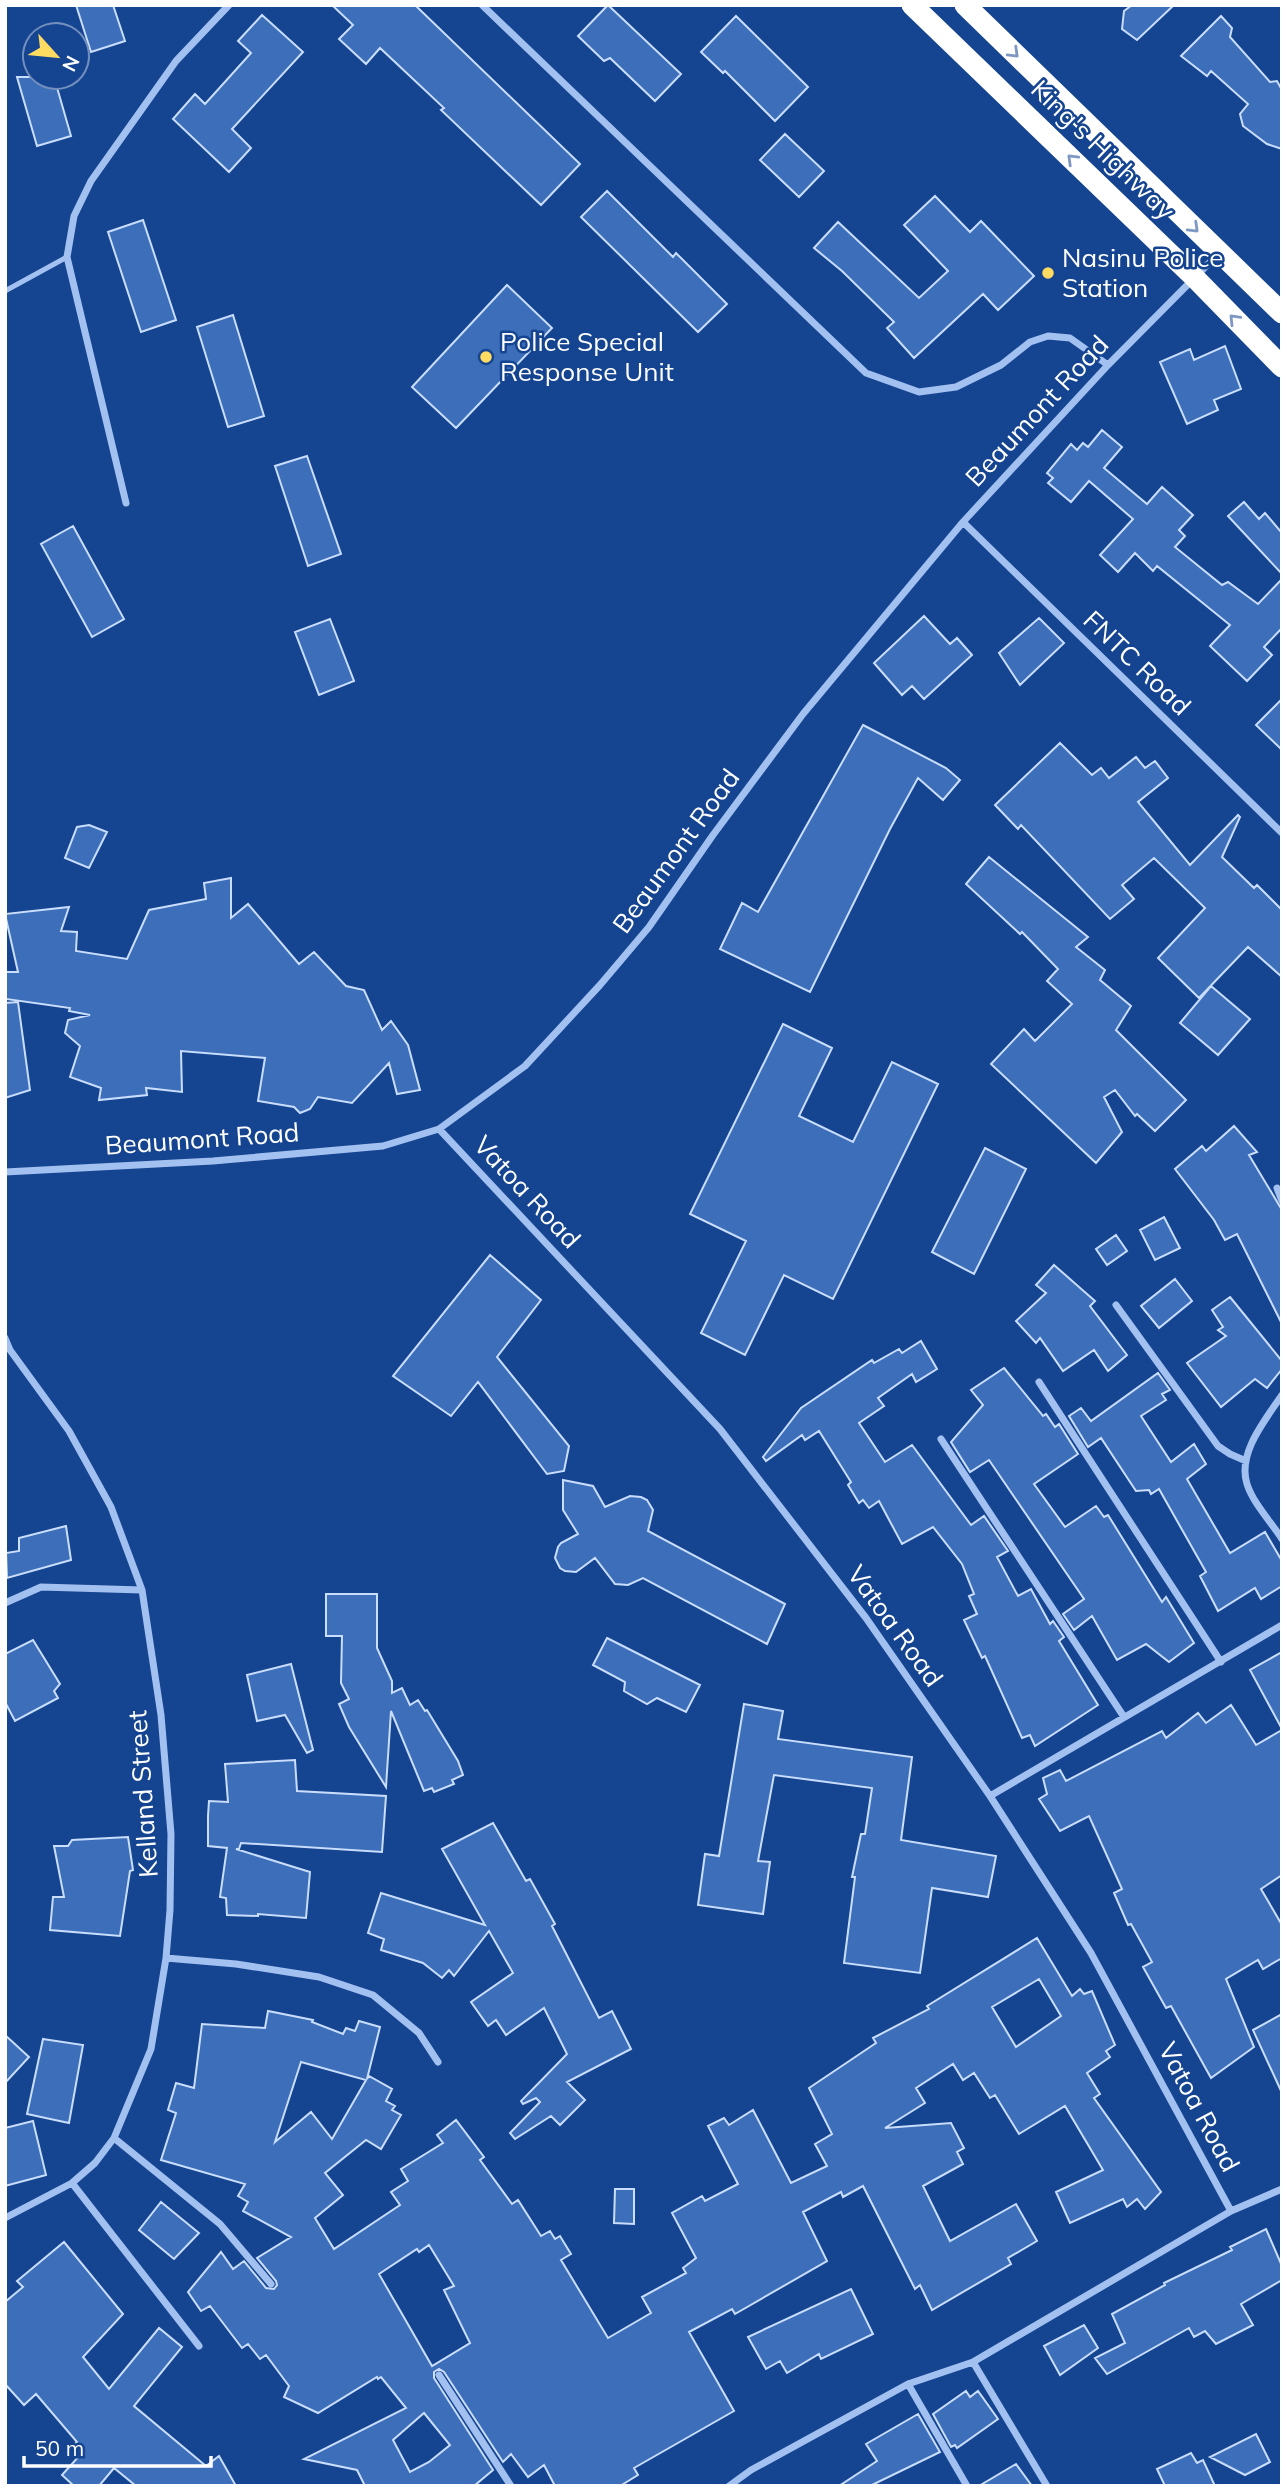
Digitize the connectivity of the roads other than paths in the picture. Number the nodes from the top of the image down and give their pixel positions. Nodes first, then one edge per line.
1 (229, 5) edge
2 (482, 5) edge
3 (912, 5) edge
4 (965, 5) edge
5 (1219, 252) junction
6 (67, 257) junction
7 (1194, 277) junction
8 (5, 291) edge
9 (1282, 313) edge
10 (1108, 365) junction
11 (1282, 368) edge
12 (126, 503) dead end
13 (963, 522) junction
14 (1282, 834) edge
15 (439, 1129) junction
16 (5, 1172) edge
17 (1277, 1188) dead end
18 (1282, 1200) edge
19 (1116, 1305) dead end
20 (5, 1338) edge
21 (1039, 1382) dead end
22 (1282, 1395) edge
23 (941, 1439) dead end
24 (1246, 1461) junction
25 (1282, 1539) edge
26 (142, 1590) junction
27 (5, 1603) edge
28 (1282, 1625) edge
29 (1220, 1662) junction
30 (1124, 1717) junction
31 (990, 1796) junction
32 (166, 1958) junction
33 (438, 2062) dead end
34 (114, 2138) junction
35 (72, 2183) junction
36 (1282, 2189) edge
37 (1231, 2211) junction
38 (5, 2218) edge
39 (271, 2284) dead end
40 (198, 2346) dead end
41 (973, 2362) junction
42 (439, 2375) dead end
43 (908, 2384) junction
44 (511, 2486) edge
45 (729, 2486) edge
46 (967, 2486) edge
47 (1047, 2486) edge

1 - 6 street
2 - 10 street
7 -> 3 highway, King's Highway
4 -> 5 highway, King's Highway
5 - 7 street, Beaumont Road
5 - 9 highway, King's Highway
6 - 8 lane
6 - 12 street
7 - 10 street, Beaumont Road
11 -> 7 highway, King's Highway
10 - 13 street, Beaumont Road
13 - 14 street, FNTC Road
13 - 15 street, Beaumont Road
15 - 16 street, Beaumont Road
15 - 31 street, Vatoa Road
17 - 18 street
19 - 24 street
20 - 26 street, Kelland Street
21 - 29 street
22 - 24 street
23 - 30 street
24 - 25 street
26 - 27 street
26 - 32 street, Kelland Street
28 - 29 street
29 - 30 street
30 - 31 street
31 - 37 street, Vatoa Road
32 - 33 street
32 - 34 street, Kelland Street
34 - 35 street, Kelland Street
34 - 39 street
35 - 38 street, Kelland Street
35 - 40 street
36 - 37 street
37 - 41 street
41 - 43 street
41 - 47 street
42 - 44 street
43 - 45 street
43 - 46 street

